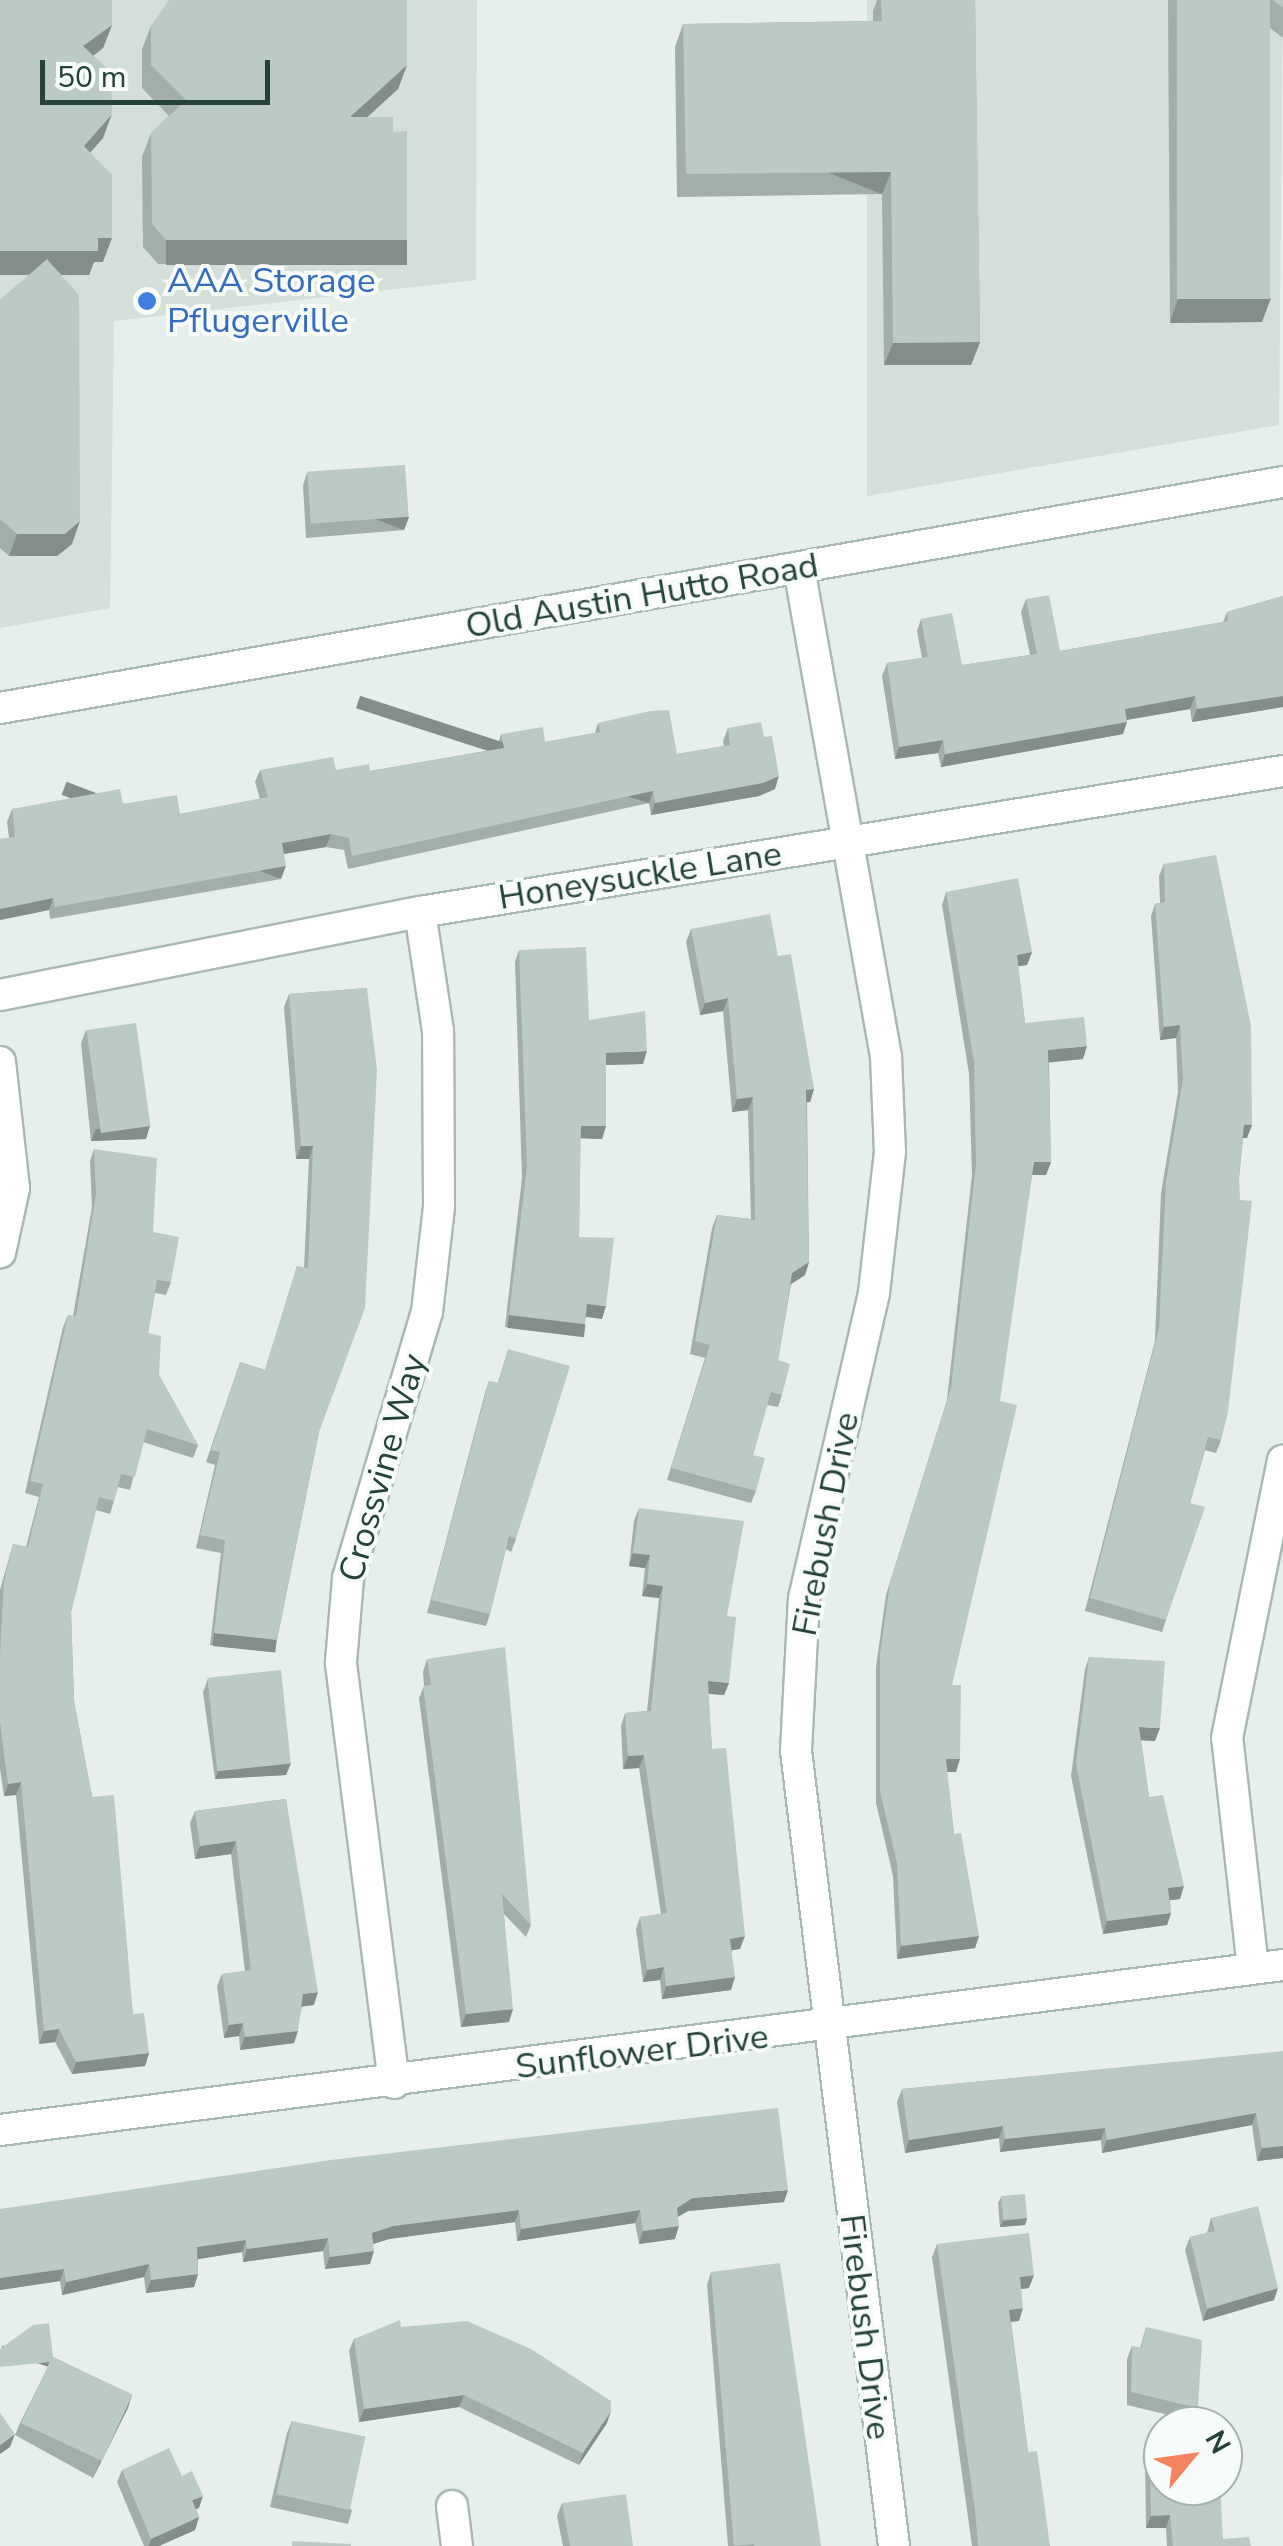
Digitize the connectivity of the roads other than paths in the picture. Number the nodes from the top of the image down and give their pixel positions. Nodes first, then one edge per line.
1 (1283, 482) edge
2 (799, 568) junction
3 (0, 708) edge
4 (1282, 780) edge
5 (847, 844) junction
6 (420, 912) junction
7 (0, 995) edge
8 (0, 1062) edge
9 (0, 1253) edge
10 (1283, 1461) edge
11 (1282, 1472) edge
12 (1268, 1966) edge
13 (826, 2030) junction
14 (394, 2083) junction
15 (0, 2130) edge
16 (452, 2506) dead end
17 (457, 2546) edge
18 (894, 2546) edge

1 - 2 street, Old Austin Hutto Road
2 - 3 street, Old Austin Hutto Road
2 - 5 street, Firebush Drive
4 - 5 street, Honeysuckle Lane
5 - 6 street, Honeysuckle Lane
5 - 13 street, Firebush Drive
6 - 7 street, Honeysuckle Lane
6 - 14 street, Crossvine Way
8 - 9 street
10 - 11 street
11 - 12 street
12 - 13 street, Sunflower Drive
13 - 14 street, Sunflower Drive
13 - 18 street, Firebush Drive
14 - 15 street, Sunflower Drive
16 - 17 street

